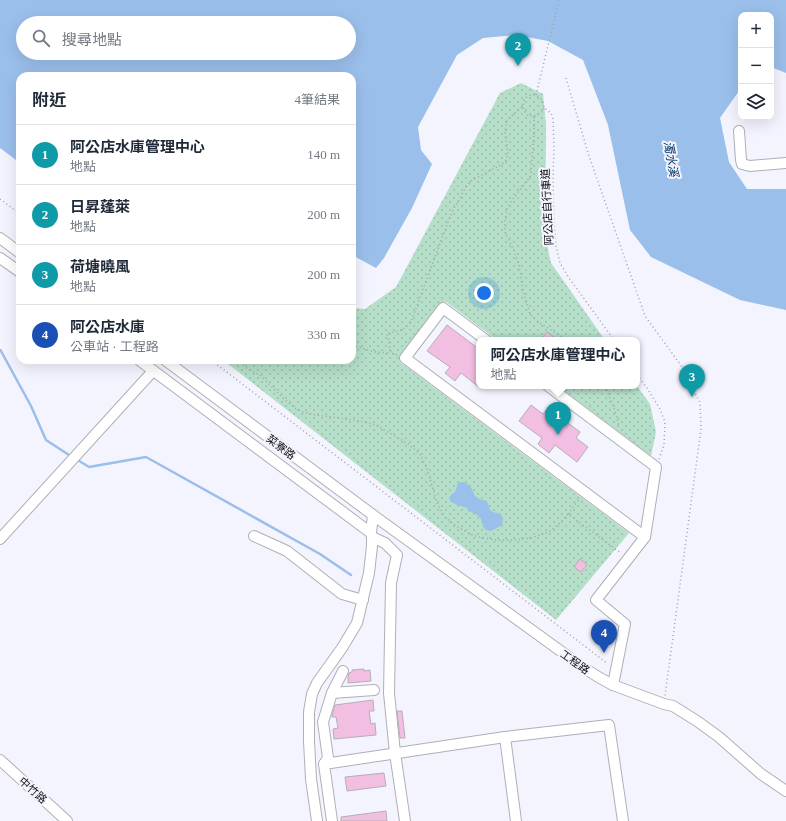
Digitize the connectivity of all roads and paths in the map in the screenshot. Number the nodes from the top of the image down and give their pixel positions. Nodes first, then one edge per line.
1 (559, 0) edge
2 (566, 78) dead end
3 (536, 95) junction
4 (522, 106) junction
5 (544, 108) junction
6 (534, 116) junction
7 (740, 131) dead end
8 (786, 163) edge
9 (0, 199) edge
10 (16, 211) edge
11 (0, 238) edge
12 (16, 250) edge
13 (0, 258) edge
14 (16, 269) edge
15 (482, 337) edge
16 (562, 337) edge
17 (612, 337) edge
18 (356, 346) edge
19 (391, 353) junction
20 (405, 358) junction
21 (145, 364) edge
22 (170, 364) edge
23 (216, 364) edge
24 (242, 364) edge
25 (153, 370) junction
26 (640, 379) edge
27 (552, 389) edge
28 (606, 389) edge
29 (619, 439) junction
30 (656, 467) junction
31 (584, 491) junction
32 (373, 514) junction
33 (568, 514) junction
34 (254, 536) dead end
35 (645, 537) junction
36 (0, 539) edge
37 (372, 539) junction
38 (628, 558) junction
39 (363, 600) junction
40 (343, 671) dead end
41 (616, 671) junction
42 (613, 685) junction
43 (374, 690) dead end
44 (332, 693) junction
45 (664, 704) junction
46 (505, 737) junction
47 (395, 753) junction
48 (0, 760) edge
49 (324, 764) junction
50 (786, 791) edge
51 (67, 821) edge
52 (316, 821) edge
53 (332, 821) edge
54 (404, 821) edge
55 (516, 821) edge
56 (622, 821) edge

1 - 3 path
2 - 45 path
3 - 4 path
3 - 5 path, 阿公店自行車道
4 - 6 path
4 - 19 path
5 - 6 path
5 - 17 path, 阿公店自行車道
6 - 16 path
7 - 8 street
9 - 10 path
11 - 12 street
13 - 14 street
15 - 20 street
18 - 19 path
19 - 20 path
20 - 31 street
21 - 25 street
22 - 32 street, 菜寮路
23 - 41 path
24 - 33 path
25 - 36 street
25 - 37 street
26 - 30 path
27 - 29 street
28 - 29 path
29 - 30 street
30 - 35 street
31 - 33 path
31 - 35 street
32 - 37 street
32 - 42 street, 工程路
33 - 38 path
34 - 39 street
35 - 38 street
37 - 39 street
37 - 47 street
38 - 41 street
39 - 52 street
40 - 44 street
41 - 42 street
42 - 45 street, 工程路
43 - 44 street
44 - 49 street
45 - 50 street, 工程路
46 - 47 street
46 - 55 street
46 - 56 street
47 - 49 street
47 - 54 street
48 - 51 street, 中竹路
49 - 53 street

